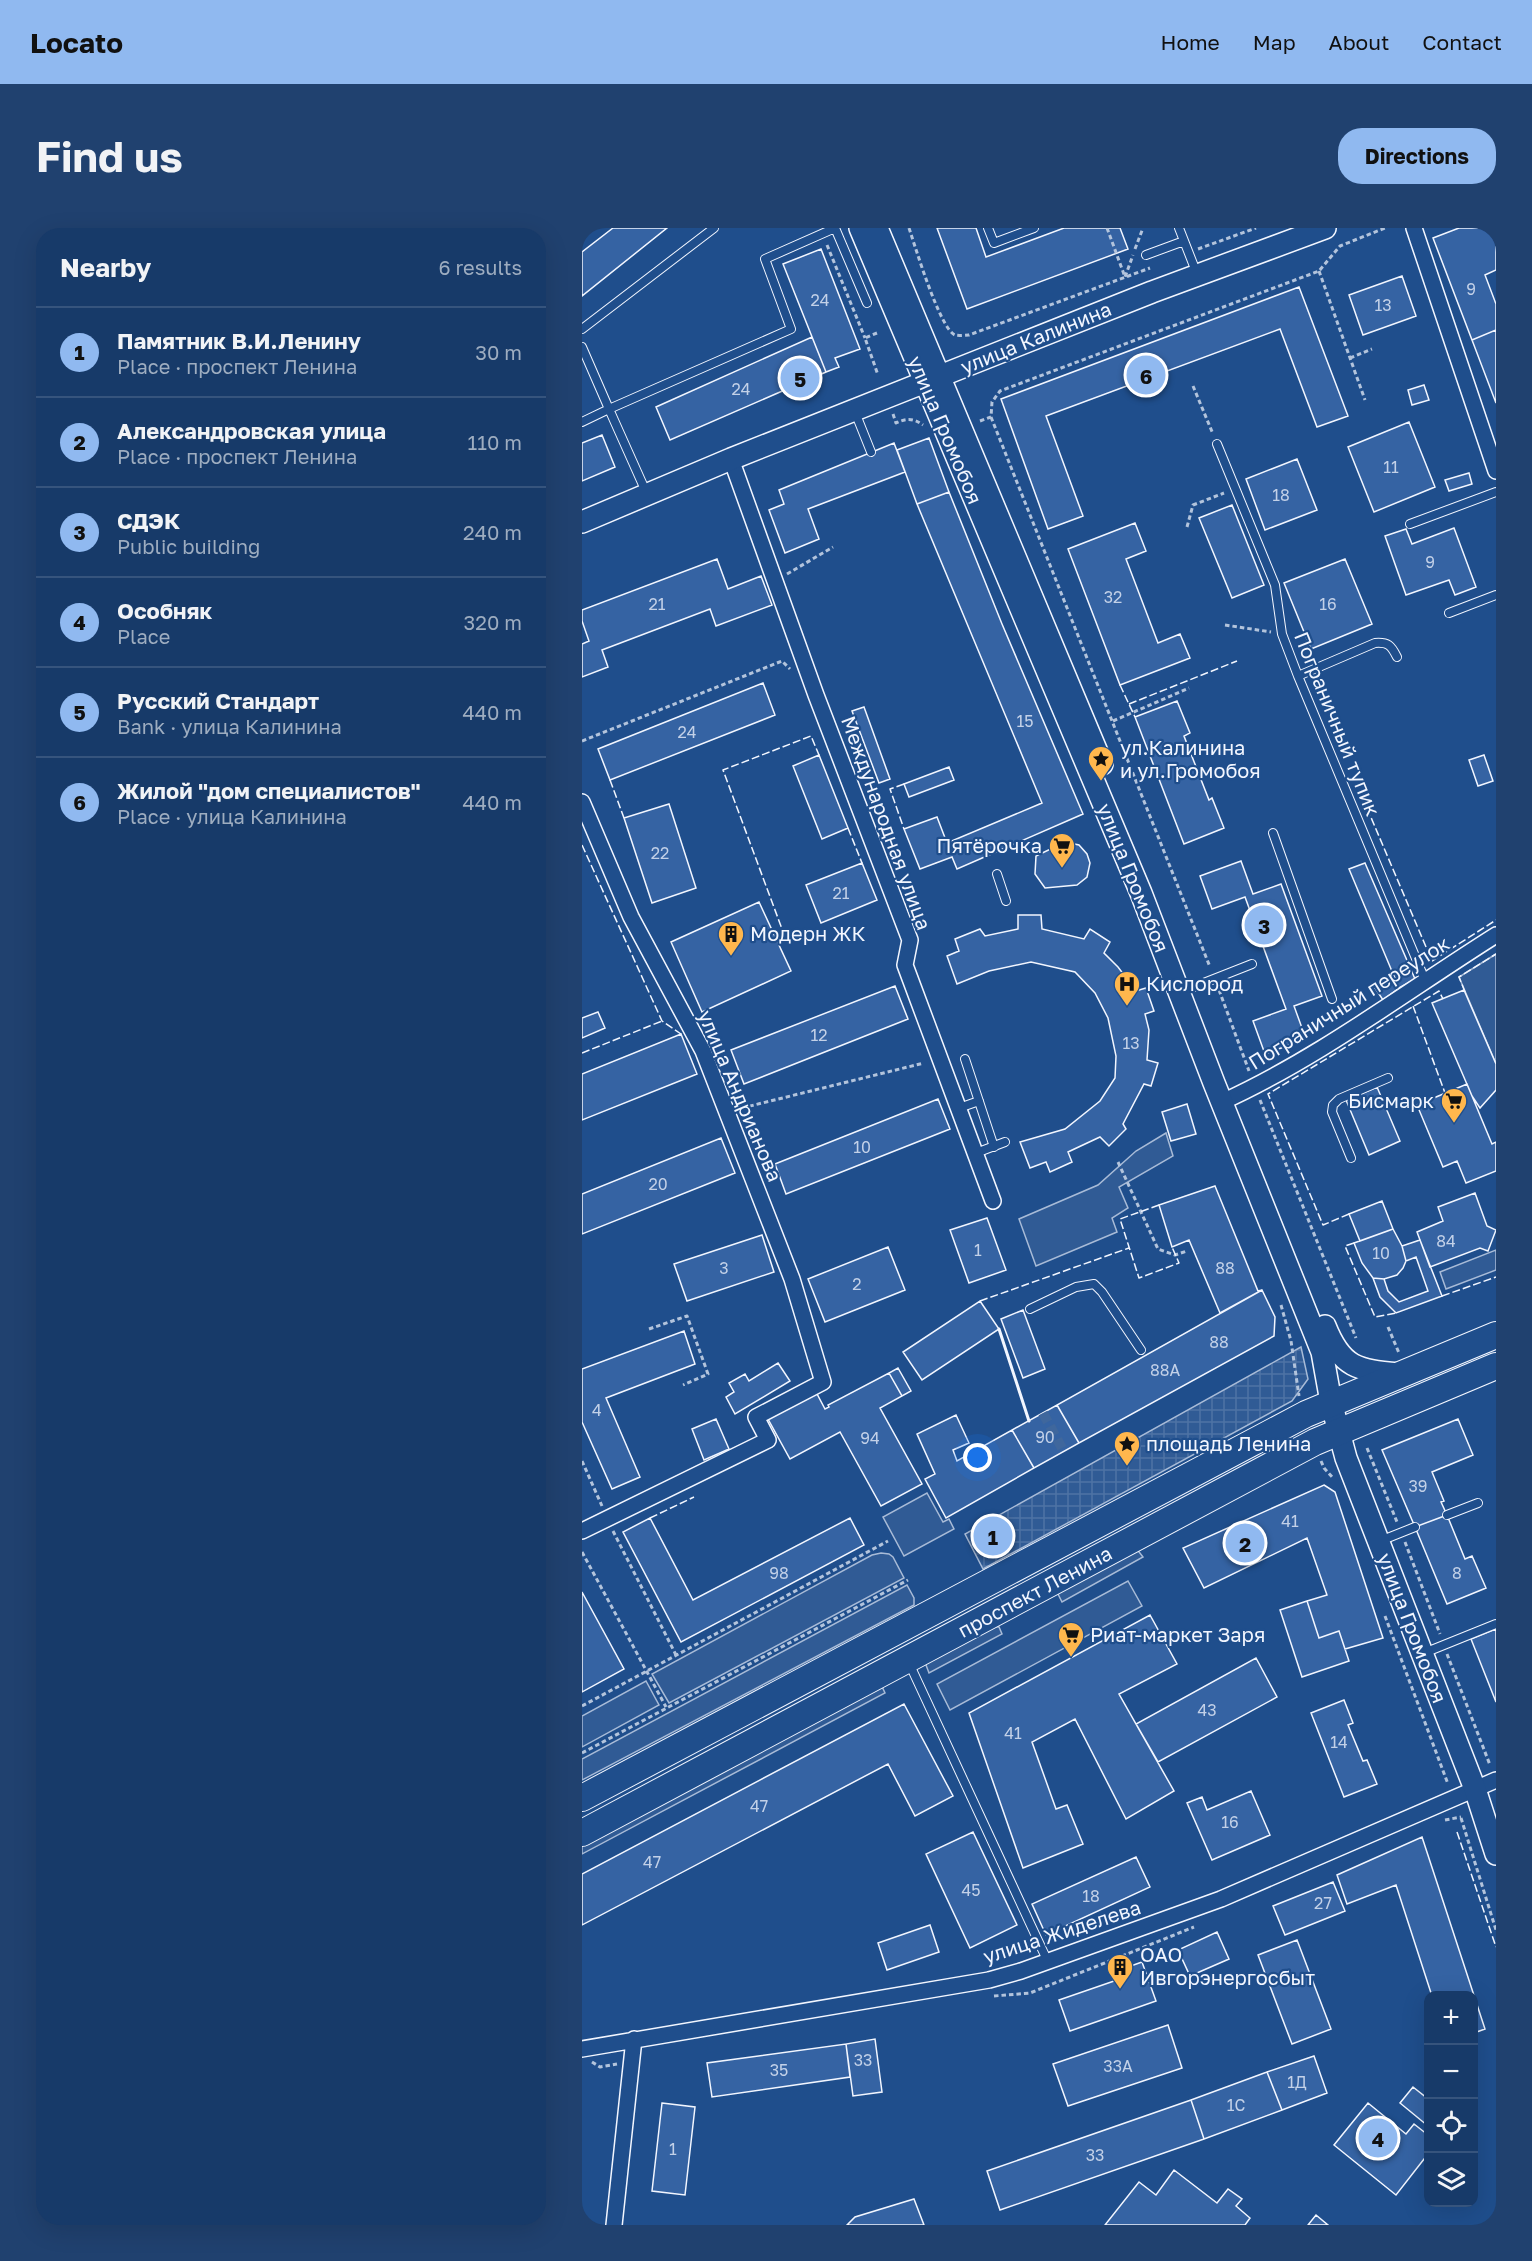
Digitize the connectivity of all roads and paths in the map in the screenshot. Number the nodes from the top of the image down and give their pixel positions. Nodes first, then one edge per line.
1 (714, 228) edge
2 (835, 228) edge
3 (860, 228) edge
4 (877, 228) edge
5 (909, 228) edge
6 (988, 228) edge
7 (1034, 228) edge
8 (1107, 228) edge
9 (1143, 228) edge
10 (1179, 228) edge
11 (1256, 228) edge
12 (1325, 228) edge
13 (1385, 228) edge
14 (1414, 228) edge
15 (822, 234) junction
16 (1184, 241) junction
17 (1188, 253) junction
18 (1146, 255) dead end
19 (1157, 265) dead end
20 (1319, 271) junction
21 (1197, 275) junction
22 (1125, 277) junction
23 (867, 303) dead end
24 (582, 329) edge
25 (877, 333) dead end
26 (865, 338) junction
27 (582, 347) edge
28 (1372, 349) dead end
29 (1350, 358) junction
30 (878, 375) dead end
31 (933, 379) junction
32 (1193, 386) dead end
33 (1365, 400) dead end
34 (609, 409) junction
35 (855, 410) junction
36 (893, 414) dead end
37 (991, 417) junction
38 (980, 421) dead end
39 (582, 422) edge
40 (928, 430) dead end
41 (1218, 444) joint
42 (871, 452) dead end
43 (731, 459) junction
44 (1496, 471) edge
45 (1236, 487) junction
46 (1496, 492) edge
47 (648, 495) junction
48 (582, 522) edge
49 (1410, 524) dead end
50 (1187, 526) dead end
51 (833, 548) dead end
52 (774, 579) junction
53 (1496, 595) edge
54 (1449, 613) dead end
55 (1225, 625) dead end
56 (1282, 634) junction
57 (1397, 657) dead end
58 (1298, 675) junction
59 (1189, 688) dead end
60 (816, 695) junction
61 (1113, 721) junction
62 (582, 741) edge
63 (582, 802) edge
64 (1273, 833) dead end
65 (997, 874) dead end
66 (1006, 901) dead end
67 (1496, 935) edge
68 (1252, 964) dead end
69 (1215, 979) junction
70 (1425, 980) junction
71 (1191, 988) junction
72 (1332, 999) dead end
73 (940, 1058) junction
74 (965, 1059) dead end
75 (1388, 1078) dead end
76 (1255, 1087) junction
77 (1228, 1099) junction
78 (979, 1101) junction
79 (959, 1107) junction
80 (737, 1109) dead end
81 (1005, 1142) dead end
82 (994, 1147) junction
83 (976, 1153) junction
84 (1351, 1158) dead end
85 (1118, 1162) dead end
86 (993, 1201) dead end
87 (1187, 1251) dead end
88 (1030, 1309) dead end
89 (1388, 1327) dead end
90 (649, 1329) dead end
91 (1496, 1335) edge
92 (1356, 1338) dead end
93 (1334, 1347) junction
94 (1141, 1350) dead end
95 (1400, 1364) junction
96 (1293, 1366) dead end
97 (1496, 1366) edge
98 (683, 1385) dead end
99 (1299, 1397) dead end
100 (1330, 1402) junction
101 (1339, 1431) junction
102 (1367, 1448) dead end
103 (582, 1461) edge
104 (1324, 1468) dead end
105 (1335, 1481) dead end
106 (1478, 1503) dead end
107 (1447, 1515) dead end
108 (608, 1519) junction
109 (1415, 1527) dead end
110 (582, 1531) edge
111 (1401, 1533) junction
112 (888, 1541) dead end
113 (1379, 1542) junction
114 (582, 1552) edge
115 (908, 1580) dead end
116 (1385, 1614) dead end
117 (1496, 1624) edge
118 (1444, 1644) junction
119 (1423, 1653) junction
120 (676, 1655) junction
121 (907, 1659) junction
122 (646, 1671) junction
123 (582, 1706) edge
124 (666, 1707) junction
125 (582, 1752) edge
126 (1496, 1780) edge
127 (1475, 1788) junction
128 (582, 1798) edge
129 (1454, 1798) junction
130 (582, 1833) edge
131 (1496, 1854) edge
132 (1496, 1930) edge
133 (1048, 1962) junction
134 (634, 2039) junction
135 (582, 2049) edge
136 (632, 2061) junction
137 (591, 2062) dead end
138 (614, 2225) edge

1 - 24 lane
2 - 15 lane
2 - 23 lane
3 - 31 main road, улица Громобоя
4 - 31 main road, улица Громобоя
5 - 22 path
6 - 7 lane
8 - 22 path
9 - 22 path
10 - 16 lane
11 - 17 path
12 - 21 main road, улица Калинина
13 - 20 path
14 - 44 street
15 - 26 path
15 - 34 lane
16 - 17 lane
16 - 18 lane
17 - 21 lane
19 - 22 path
20 - 29 path
20 - 37 path
21 - 31 main road, улица Калинина
25 - 26 path
26 - 30 path
27 - 34 lane
28 - 29 path
29 - 33 path
31 - 35 main road, улица Калинина
31 - 71 main road, улица Громобоя
31 - 77 main road, улица Громобоя
32 - 41 path
34 - 39 lane
34 - 47 lane
35 - 42 lane
35 - 43 main road, улица Калинина
36 - 40 path
37 - 38 path
37 - 61 path
41 - 45 lane, Пограничный тупик
43 - 47 main road, улица Калинина
43 - 52 street, Международная улица
45 - 50 path
45 - 56 lane, Пограничный тупик
46 - 49 lane
47 - 48 main road, улица Калинина
51 - 52 path
52 - 60 street, Международная улица
53 - 54 lane
55 - 56 path
56 - 58 lane, Пограничный тупик
57 - 58 lane
58 - 70 lane, Пограничный тупик
59 - 61 path
60 - 62 path
60 - 73 street, Международная улица
61 - 69 path
63 - 108 street, улица Андрианова
64 - 72 lane
65 - 66 lane
67 - 70 street, Пограничный переулок
68 - 69 lane
69 - 71 lane
69 - 76 path
70 - 76 street, Пограничный переулок
71 - 77 main road, улица Громобоя
73 - 79 street, Международная улица
73 - 80 path
74 - 78 lane
75 - 84 lane
76 - 77 street, Пограничный переулок
76 - 92 path
77 - 93 main road, улица Громобоя
77 - 100 main road, улица Громобоя
78 - 79 lane
78 - 82 lane
79 - 83 street, Международная улица
81 - 82 lane
82 - 83 lane
83 - 86 street, Международная улица
85 - 87 path
88 - 94 lane
89 - 95 path
90 - 98 path
91 - 95 highway, проспект Ленина
93 - 95 main road, улица Громобоя
93 - 100 main road, улица Громобоя
95 - 100 highway, проспект Ленина
96 - 99 path
97 - 101 highway, проспект Ленина
100 - 101 main road, улица Громобоя
100 - 128 highway, проспект Ленина
101 - 113 main road, улица Громобоя
101 - 121 highway, проспект Ленина
102 - 111 path
103 - 108 path
104 - 105 path
106 - 107 lane
108 - 110 street
108 - 120 path
109 - 111 lane
111 - 113 lane
111 - 118 path
112 - 120 path
113 - 119 main road, улица Громобоя
114 - 122 path
115 - 124 path
116 - 129 path
117 - 118 lane
118 - 119 lane
118 - 126 path
119 - 127 main road, улица Громобоя
120 - 122 path
121 - 130 highway, проспект Ленина
121 - 133 lane
122 - 123 path
122 - 124 path
124 - 125 path
126 - 127 street, улица Жиделева
127 - 129 street, улица Жиделева
127 - 131 main road, улица Громобоя
129 - 132 path
129 - 133 street, улица Жиделева
133 - 134 street, улица Жиделева
134 - 135 street, улица Жиделева
134 - 136 street
136 - 137 path
136 - 138 street

